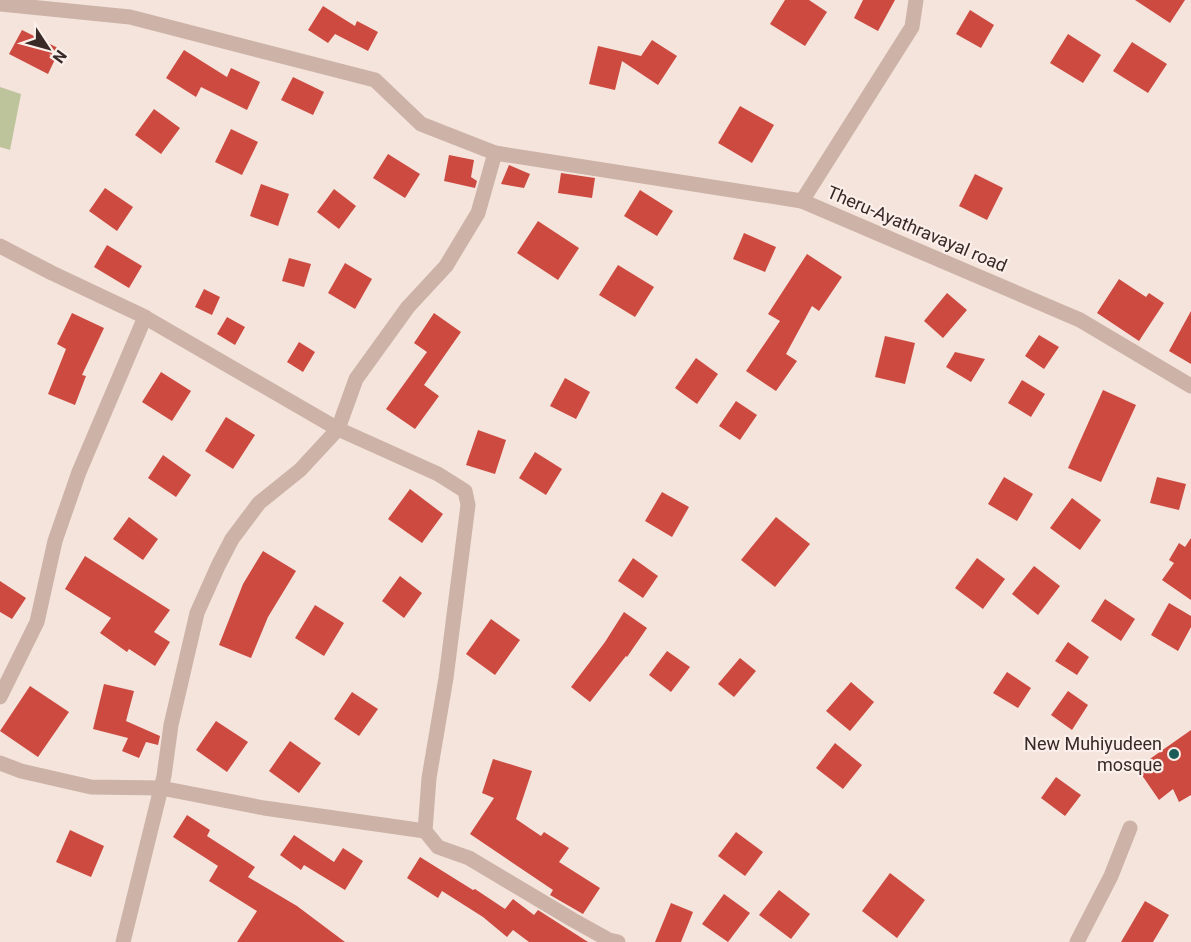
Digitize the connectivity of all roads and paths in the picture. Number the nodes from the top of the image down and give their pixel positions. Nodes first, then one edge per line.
1 (916, 0) edge
2 (0, 4) edge
3 (495, 153) junction
4 (802, 201) junction
5 (0, 246) edge
6 (145, 317) junction
7 (1191, 386) edge
8 (338, 429) junction
9 (0, 697) edge
10 (0, 763) edge
11 (160, 789) junction
12 (1130, 828) dead end
13 (425, 831) junction
14 (614, 941) edge
15 (123, 942) edge
16 (1077, 942) edge

1 - 4 street, Theru-Ayathravayal road
2 - 3 street
3 - 4 street
3 - 8 street
4 - 7 street, Theru-Ayathravayal road
5 - 6 street
6 - 8 street
6 - 9 street
8 - 11 street
8 - 13 street
10 - 11 street
11 - 13 street
11 - 15 street
12 - 16 street
13 - 14 street

